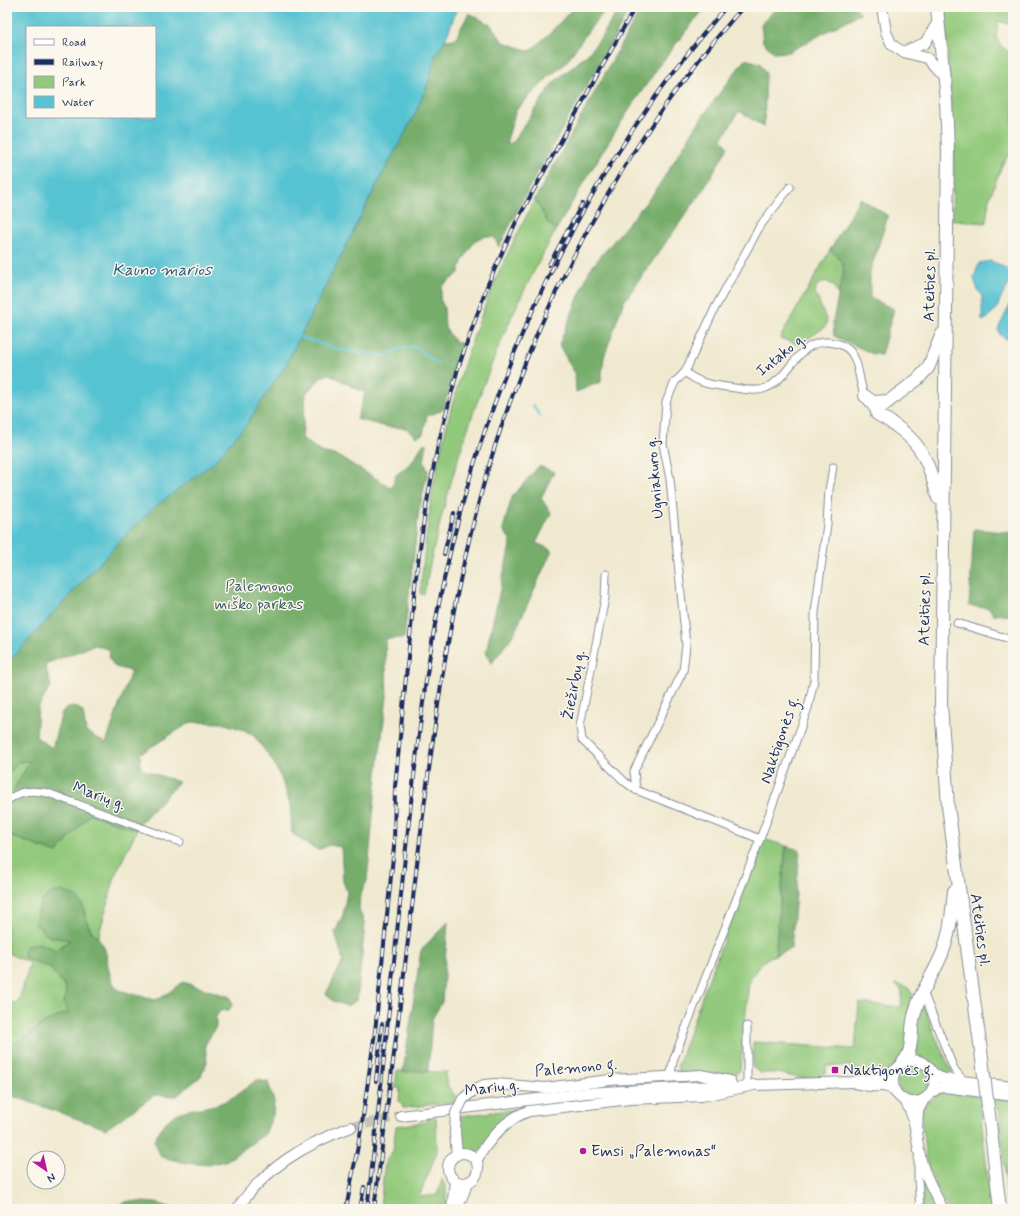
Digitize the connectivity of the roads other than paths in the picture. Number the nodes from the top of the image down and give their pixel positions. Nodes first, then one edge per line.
1 (882, 7) edge
2 (937, 7) edge
3 (939, 20) junction
4 (903, 52) junction
5 (944, 77) junction
6 (790, 187) dead end
7 (945, 326) junction
8 (685, 372) junction
9 (865, 396) junction
10 (889, 401) junction
11 (877, 414) junction
12 (833, 467) dead end
13 (942, 513) junction
14 (606, 574) dead end
15 (957, 623) dead end
16 (1013, 640) edge
17 (636, 790) junction
18 (7, 801) edge
19 (760, 839) junction
20 (180, 842) dead end
21 (956, 870) junction
22 (922, 991) junction
23 (747, 1026) dead end
24 (899, 1066) junction
25 (932, 1072) junction
26 (670, 1077) junction
27 (963, 1080) junction
28 (853, 1082) junction
29 (750, 1084) junction
30 (1013, 1087) edge
31 (895, 1091) junction
32 (927, 1096) junction
33 (1013, 1096) edge
34 (903, 1099) junction
35 (401, 1116) tunnel mouth
36 (351, 1127) tunnel mouth
37 (916, 1134) junction
38 (919, 1153) junction
39 (457, 1155) junction
40 (476, 1161) junction
41 (455, 1181) junction
42 (468, 1182) junction
43 (998, 1193) junction
44 (236, 1209) edge
45 (452, 1209) edge
46 (457, 1209) edge
47 (920, 1209) edge
48 (943, 1209) edge
49 (1000, 1209) edge
50 (1008, 1209) edge

1 - 4 street
2 - 3 highway, Ateities pl.
3 - 4 street
3 - 5 highway, Ateities pl.
4 - 5 street
5 - 7 highway, Ateities pl.
6 - 8 street, Ugniakuro g.
7 - 10 highway
7 - 13 highway, Ateities pl.
8 - 9 street, Intako g.
8 - 17 street, Ugniakuro g.
9 - 10 highway
9 - 11 street, Intako g.
10 - 11 highway
11 - 13 highway
12 - 19 street, Naktigonės g.
13 - 21 highway, Ateities pl.
14 - 17 street, Žiežirbų g.
15 - 16 street
17 - 19 street, Žiežirbų g.
18 - 20 street, Marių g.
19 - 26 street, Naktigonės g.
21 - 22 highway
21 - 43 highway, Ateities pl., bridge
22 - 24 highway
22 - 27 street
23 - 29 street
24 - 25 street
24 - 28 street, Palemono g.
24 - 31 street
25 - 27 street
25 - 32 street
26 - 29 street, Palemono g.
26 - 39 street, Palemono g., bridge
27 - 30 street
28 - 29 street, Palemono g.
28 - 31 street, Palemono g.
29 - 35 street, Marių g.
29 - 40 street, Palemono g.
31 - 34 street
32 - 33 street
32 - 34 street
32 - 37 street
34 - 37 street
36 - 44 street
37 - 38 street
38 - 47 street
38 - 48 street
39 - 40 street
39 - 41 street
40 - 42 street, Palemono g.
41 - 42 street
41 - 45 street
42 - 46 street, Palemono g.
43 - 49 highway, Ateities pl.
43 - 50 highway

